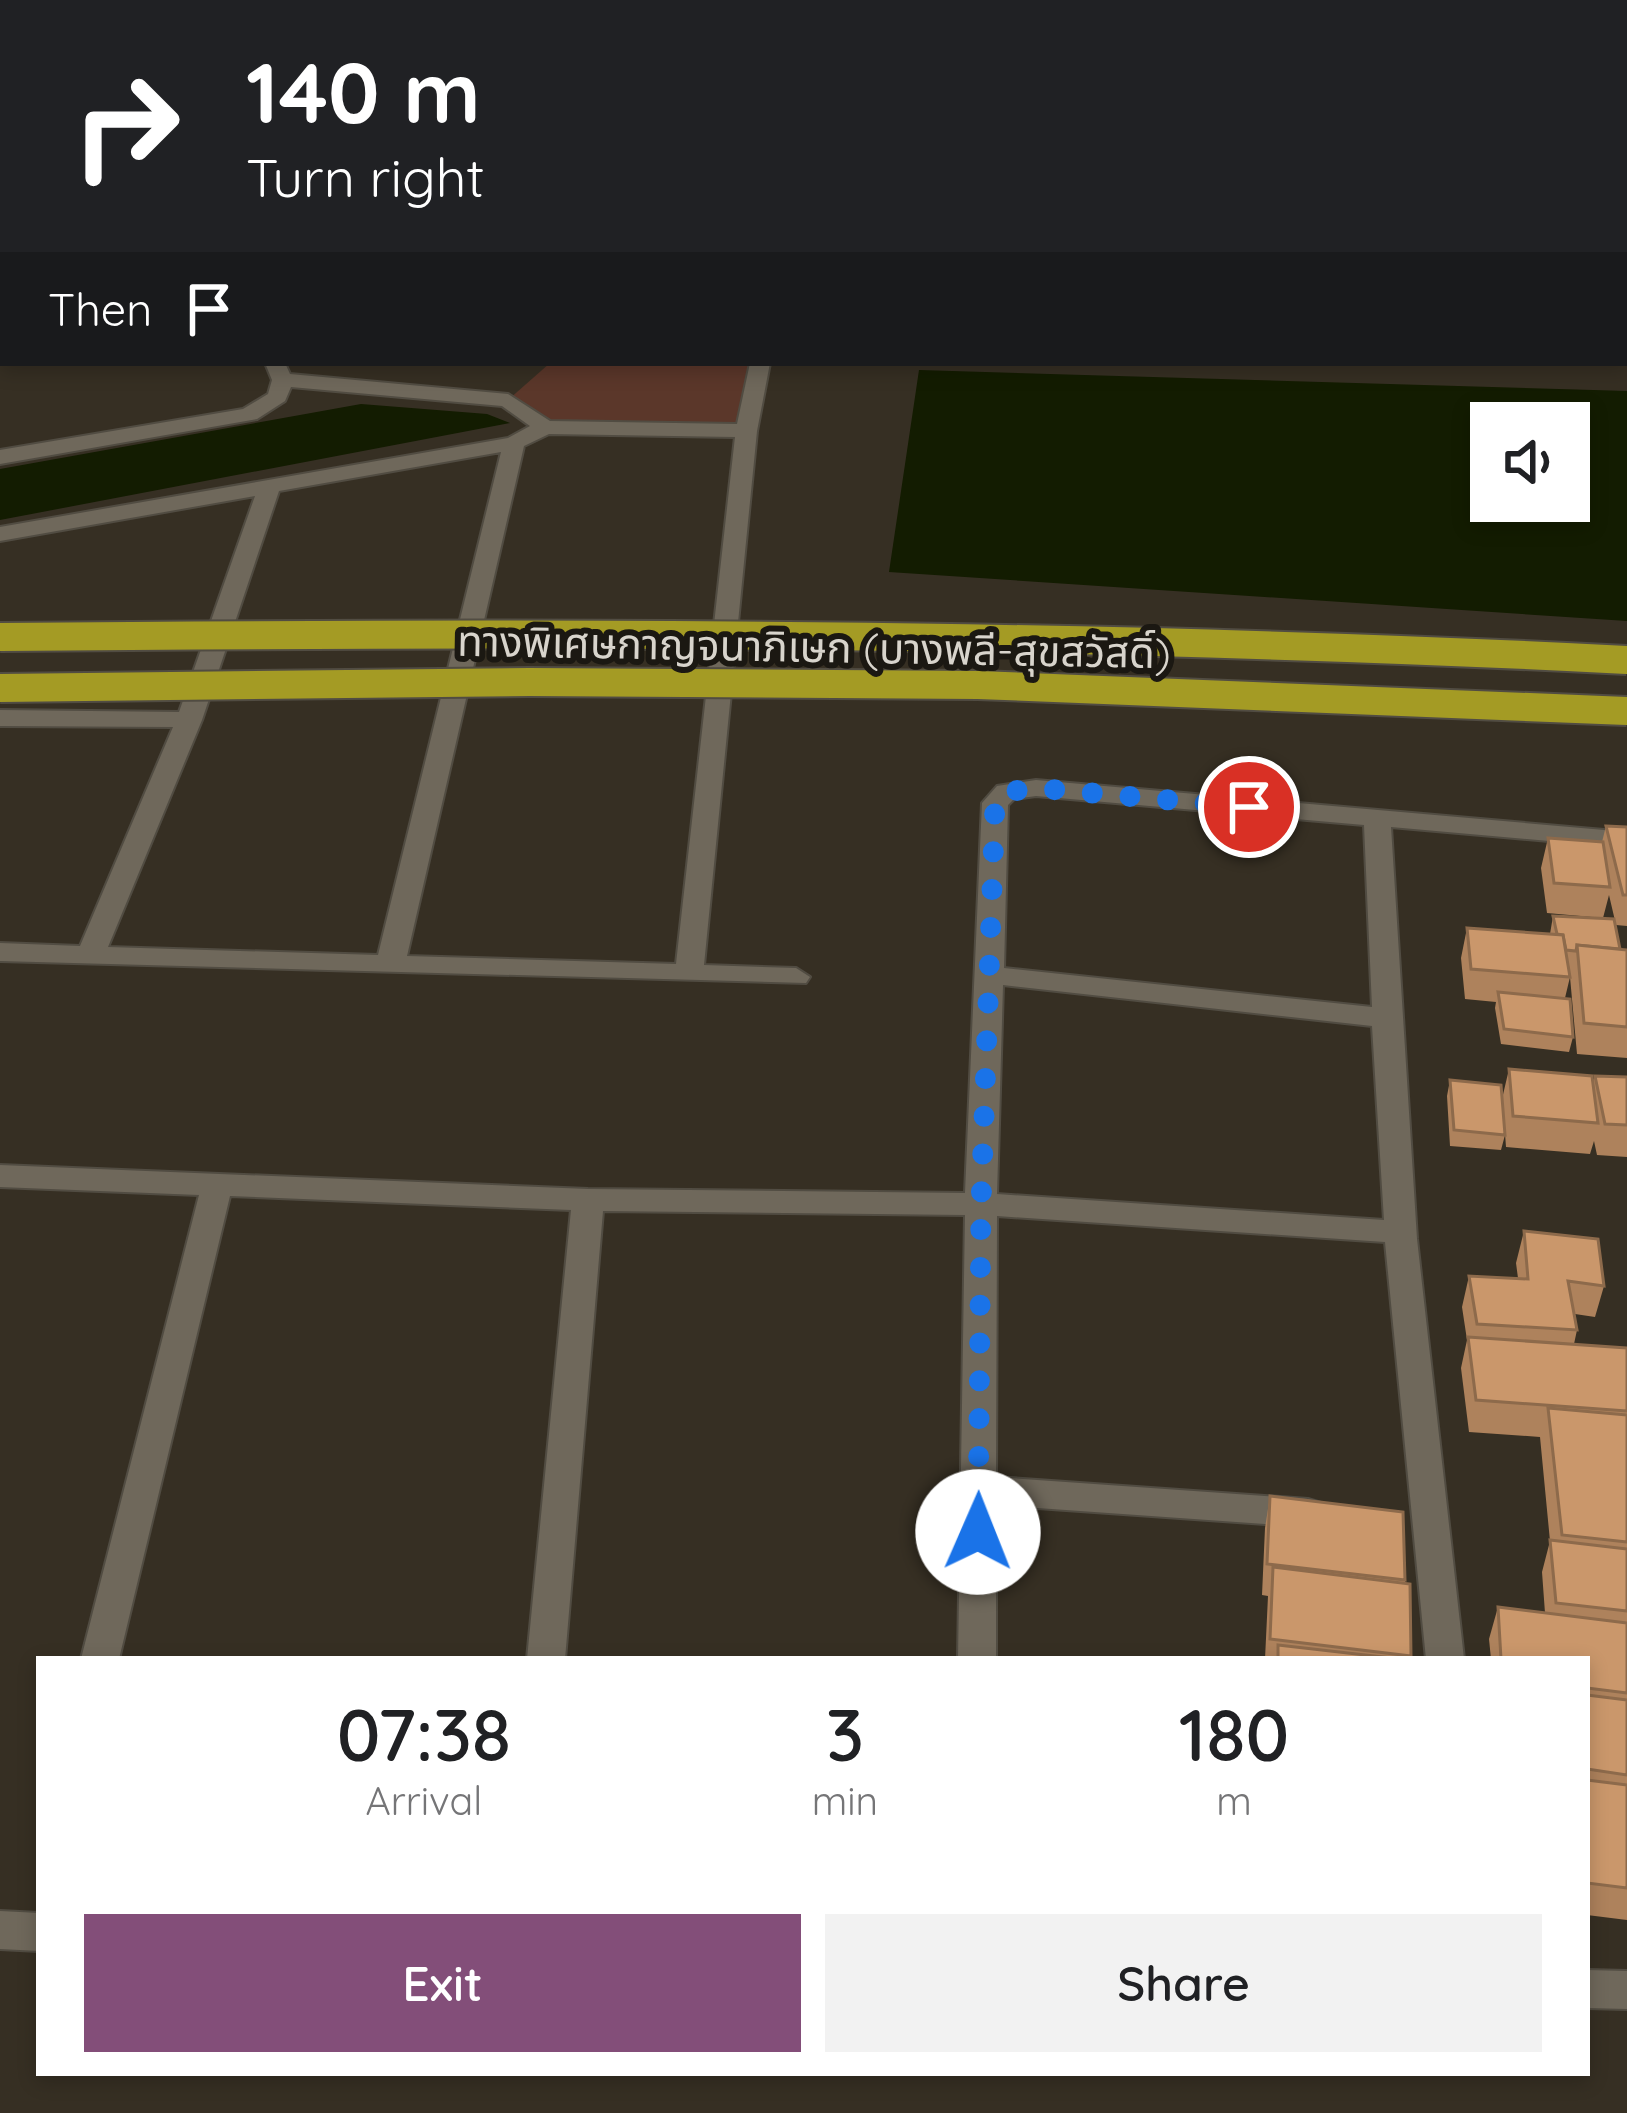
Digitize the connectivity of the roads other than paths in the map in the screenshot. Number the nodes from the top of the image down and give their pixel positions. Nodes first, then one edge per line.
1 (759, 366) edge
2 (279, 371) edge
3 (545, 427) junction
4 (746, 431) junction
5 (514, 443) junction
6 (0, 457) edge
7 (269, 488) junction
8 (0, 534) edge
9 (0, 638) edge
10 (1627, 660) edge
11 (0, 688) edge
12 (1627, 711) edge
13 (0, 718) edge
14 (189, 720) junction
15 (1377, 818) junction
16 (1627, 840) edge
17 (0, 952) edge
18 (90, 955) junction
19 (391, 962) junction
20 (689, 973) junction
21 (989, 975) junction
22 (796, 977) dead end
23 (1385, 1018) junction
24 (0, 1176) edge
25 (217, 1185) junction
26 (588, 1200) junction
27 (981, 1204) junction
28 (1400, 1232) junction
29 (979, 1490) junction
30 (1332, 1514) edge
31 (101, 1656) edge
32 (546, 1656) edge
33 (977, 1656) edge
34 (1443, 1656) edge
35 (1590, 1989) edge
36 (1627, 1990) edge

1 - 4 street
2 - 3 street
2 - 6 street
3 - 4 street
3 - 5 street
4 - 20 street
5 - 7 street
5 - 19 street
7 - 8 street
7 - 14 street
9 - 10 highway, ทางพิเศษกาญจนาภิเษก (บางพลี-สุขสวัสดิ์), bridge
11 - 12 highway, ทางพิเศษกาญจนาภิเษก (บางพลี-สุขสวัสดิ์), bridge
13 - 14 street
14 - 18 street
15 - 16 street
15 - 21 street
15 - 23 street
17 - 18 street
18 - 19 street
19 - 20 street
20 - 22 street
21 - 23 street
21 - 27 street
23 - 28 street
24 - 25 street
25 - 26 street
25 - 31 street
26 - 27 street
26 - 32 street
27 - 28 street
27 - 29 street
28 - 34 street
29 - 30 street
29 - 33 street
35 - 36 street

